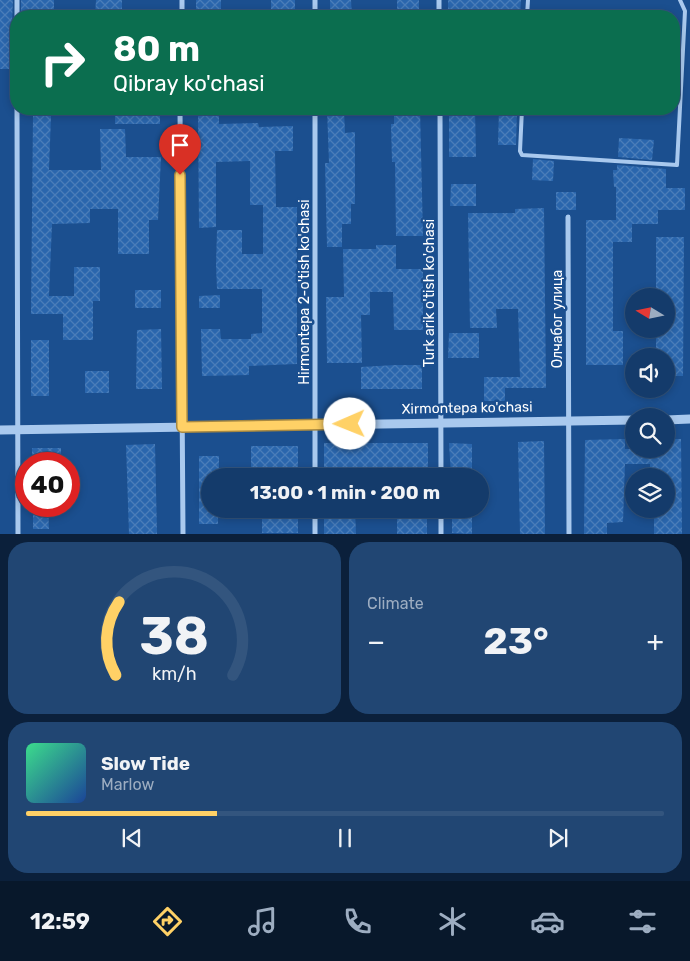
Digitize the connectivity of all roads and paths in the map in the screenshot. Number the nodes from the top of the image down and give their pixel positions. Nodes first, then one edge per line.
1 (680, 0) edge
2 (680, 97) edge
3 (17, 115) edge
4 (180, 115) edge
5 (315, 115) edge
6 (440, 115) edge
7 (522, 115) edge
8 (679, 115) edge
9 (568, 217) dead end
10 (690, 419) edge
11 (625, 420) edge
12 (675, 420) edge
13 (569, 421) junction
14 (441, 422) junction
15 (314, 424) junction
16 (182, 427) junction
17 (0, 430) edge
18 (18, 430) junction
19 (315, 468) edge
20 (441, 468) edge
21 (315, 518) edge
22 (441, 518) edge
23 (18, 534) edge
24 (183, 534) edge
25 (315, 534) edge
26 (441, 534) edge
27 (569, 534) edge

1 - 2 lane
3 - 18 street
4 - 16 street
5 - 15 street, Hirmontepa 2-o'tish ko'chasi
6 - 14 street, Turk arik o'tish ko'chasi
7 - 8 lane
9 - 13 street, Олчабог улица
10 - 12 street
11 - 13 street, Xirmontepa ko'chasi
13 - 14 street, Xirmontepa ko'chasi
13 - 27 street, Олчабог улица
14 - 15 street, Xirmontepa ko'chasi
14 - 20 street, Turk arik o'tish ko'chasi
15 - 16 street, Xirmontepa ko'chasi
15 - 19 street, Hirmontepa 2-o'tish ko'chasi
16 - 18 street, Xirmontepa ko'chasi
16 - 24 street
17 - 18 street, Xirmontepa ko'chasi
18 - 23 street
21 - 25 street
22 - 26 street

